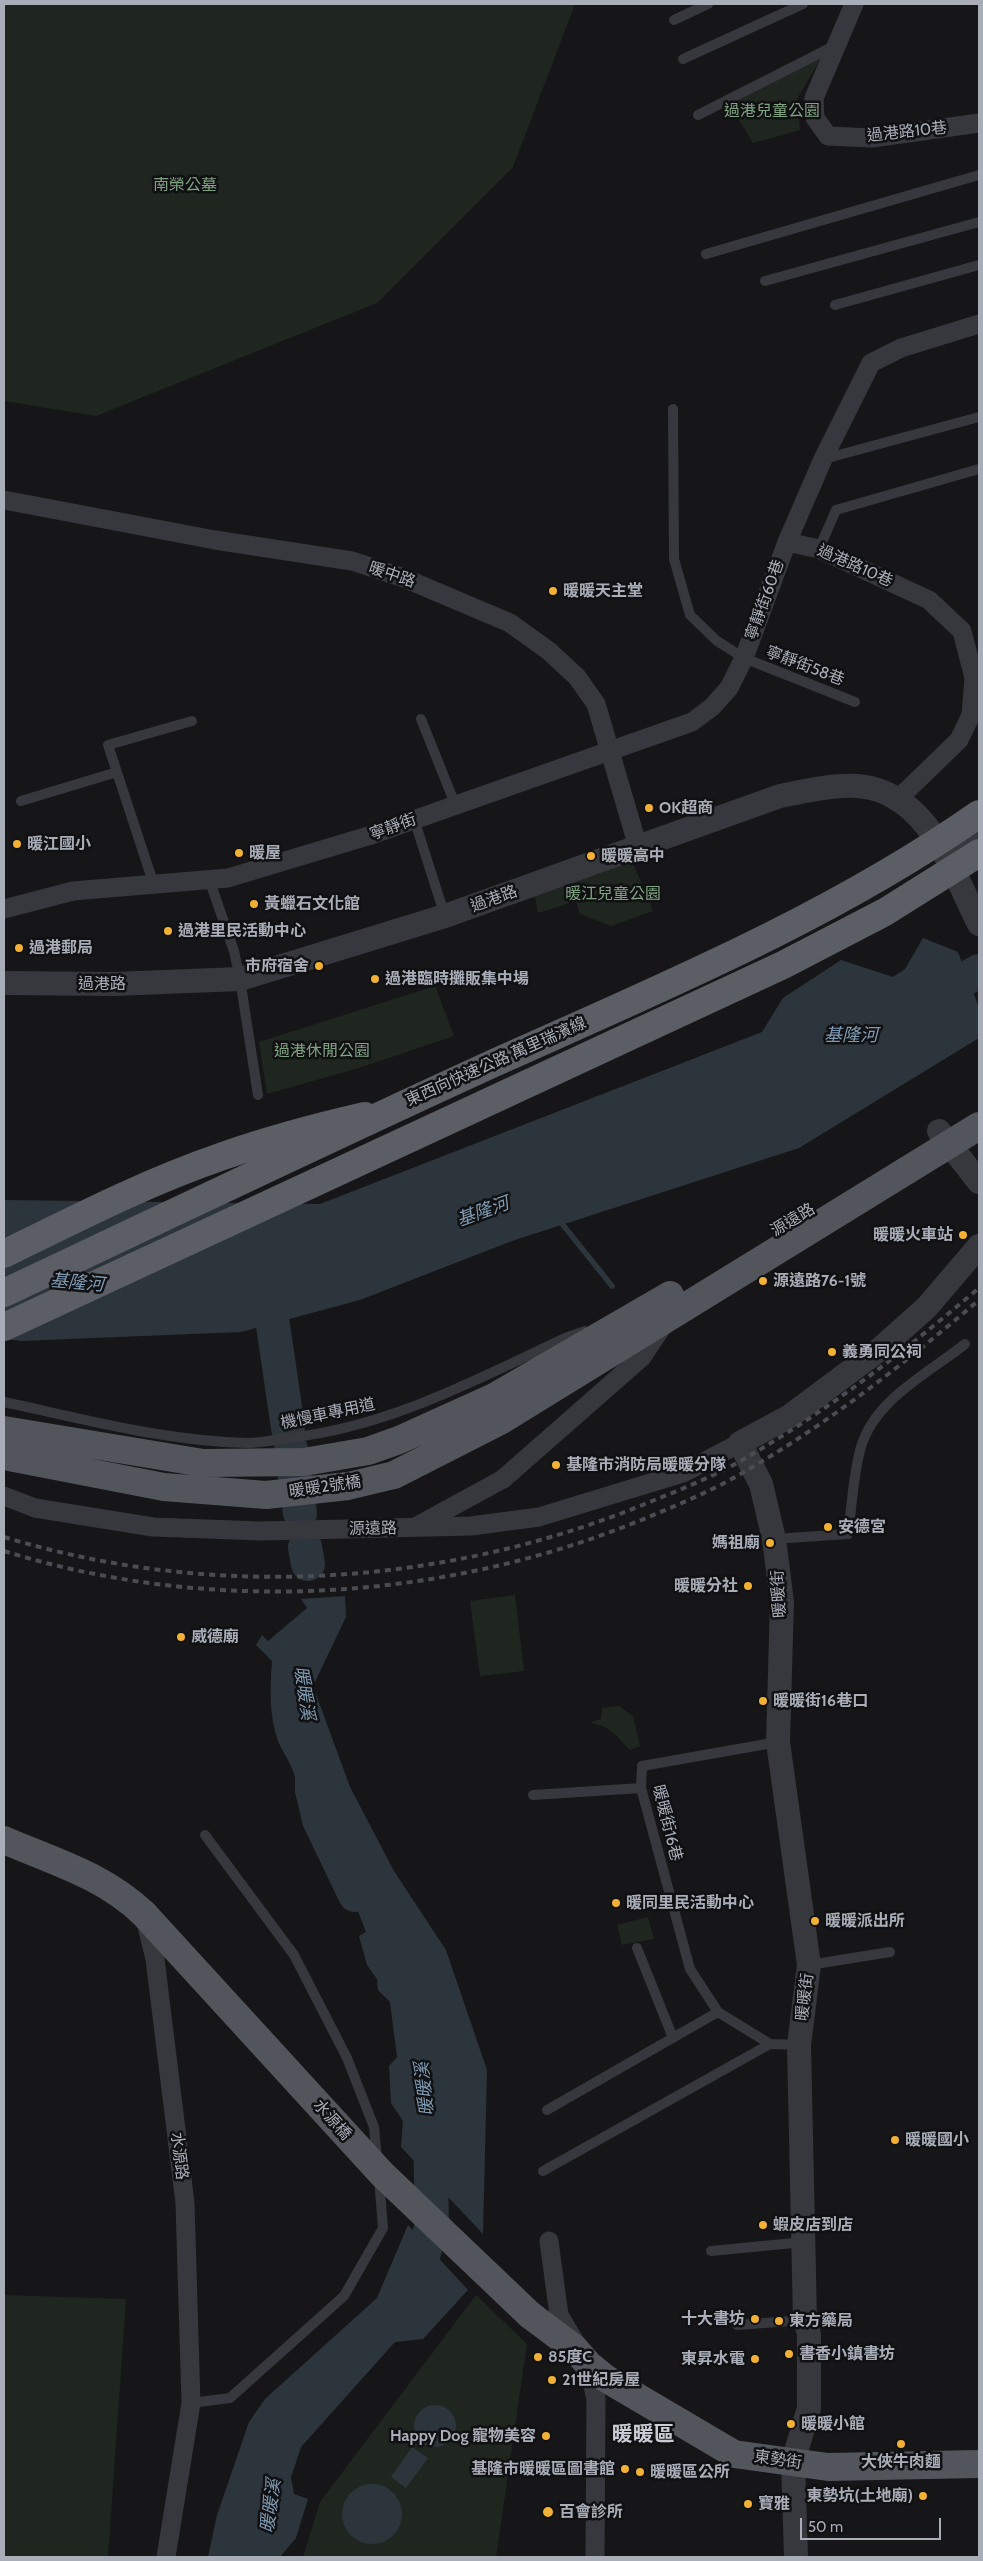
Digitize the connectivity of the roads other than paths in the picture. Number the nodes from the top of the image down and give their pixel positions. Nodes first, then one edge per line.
1 (708, 4) edge
2 (804, 4) edge
3 (854, 4) edge
4 (674, 20) dead end
5 (837, 44) junction
6 (683, 59) dead end
7 (698, 115) dead end
8 (979, 123) edge
9 (979, 175) edge
10 (979, 222) edge
11 (706, 254) dead end
12 (979, 265) edge
13 (765, 280) dead end
14 (835, 305) dead end
15 (979, 324) edge
16 (673, 409) dead end
17 (979, 417) edge
18 (823, 459) junction
19 (979, 469) edge
20 (4, 500) edge
21 (787, 542) junction
22 (819, 549) junction
23 (744, 658) junction
24 (855, 702) dead end
25 (420, 719) dead end
26 (192, 721) dead end
27 (609, 749) junction
28 (117, 772) junction
29 (897, 800) junction
30 (21, 801) dead end
31 (455, 804) junction
32 (979, 814) edge
33 (414, 819) junction
34 (979, 834) edge
35 (638, 847) junction
36 (979, 853) edge
37 (946, 860) junction
38 (208, 879) junction
39 (154, 885) junction
40 (4, 908) edge
41 (445, 916) junction
42 (979, 924) edge
43 (240, 979) junction
44 (4, 982) edge
45 (258, 1095) dead end
46 (979, 1106) edge
47 (391, 1110) junction
48 (979, 1126) edge
49 (944, 1138) junction
50 (979, 1182) edge
51 (979, 1232) edge
52 (972, 1253) edge
53 (4, 1254) edge
54 (4, 1292) edge
55 (641, 1312) junction
56 (667, 1319) junction
57 (4, 1327) edge
58 (611, 1340) junction
59 (965, 1344) dead end
60 (4, 1402) edge
61 (4, 1430) edge
62 (740, 1443) junction
63 (4, 1456) edge
64 (4, 1496) edge
65 (414, 1528) junction
66 (774, 1539) junction
67 (778, 1742) junction
68 (641, 1788) junction
69 (533, 1795) dead end
70 (205, 1835) dead end
71 (4, 1840) edge
72 (144, 1914) junction
73 (638, 1948) dead end
74 (890, 1952) dead end
75 (808, 1965) junction
76 (718, 2012) junction
77 (673, 2038) junction
78 (770, 2044) junction
79 (799, 2045) junction
80 (547, 2110) dead end
81 (543, 2171) dead end
82 (549, 2241) dead end
83 (804, 2242) junction
84 (711, 2251) dead end
85 (530, 2314) joint
86 (805, 2320) junction
87 (737, 2325) dead end
88 (588, 2364) junction
89 (191, 2403) junction
90 (793, 2462) junction
91 (979, 2464) edge
92 (166, 2557) edge
93 (595, 2557) edge
94 (796, 2557) edge

1 - 4 lane
2 - 6 lane
3 - 5 street, 過港路10巷
5 - 7 lane
5 - 8 street, 過港路10巷
9 - 11 lane
10 - 13 lane
12 - 14 lane
15 - 18 street
16 - 23 lane, 寧靜街58巷
17 - 18 lane
18 - 21 street
19 - 22 lane
20 - 27 street, 暖中路
21 - 22 street, 過港路10巷
21 - 23 street, 寧靜街60巷
22 - 29 street, 過港路10巷
23 - 24 lane, 寧靜街58巷
23 - 27 street, 寧靜街
25 - 31 lane
26 - 28 lane
27 - 31 street, 寧靜街
27 - 35 street, 暖中路
28 - 30 lane
28 - 39 lane
29 - 35 street, 過港路
29 - 37 street, 過港路
31 - 33 street, 寧靜街
32 - 47 highway, 東西向快速公路 萬里瑞濱線, bridge
33 - 38 street, 寧靜街
33 - 41 lane
34 - 37 street
35 - 41 street, 過港路
36 - 57 highway, 東西向快速公路 萬里瑞濱線, bridge
37 - 42 street, 過港路
38 - 39 street, 寧靜街
38 - 43 lane
39 - 40 street, 寧靜街
41 - 43 street, 過港路
43 - 44 street, 過港路
43 - 45 lane
46 - 49 main road, 源遠路
47 - 53 highway, bridge
47 - 54 highway, 東西向快速公路 萬里瑞濱線, bridge
48 - 49 main road, 源遠路
49 - 50 street
49 - 55 main road, 源遠路
49 - 56 main road, 源遠路
51 - 52 street
52 - 62 street
55 - 58 main road, 源遠路
55 - 60 lane, 機慢車專用道
56 - 58 main road, 源遠路
56 - 65 street, 源遠路
58 - 61 main road, 暖暖2號橋
58 - 63 main road, 暖暖2號橋
59 - 66 lane
62 - 65 street
62 - 66 street, 暖暖街
64 - 65 street, 源遠路
66 - 67 street, 暖暖街
67 - 68 lane, 暖暖街16巷
67 - 75 street, 暖暖街
68 - 69 lane
68 - 76 lane, 暖暖街16巷
70 - 89 lane
71 - 72 main road
72 - 85 main road, 水源橋, bridge
72 - 89 street, 水源路
73 - 77 lane
74 - 75 lane
75 - 79 street, 暖暖街
76 - 77 lane
76 - 78 lane, 暖暖街16巷
77 - 80 lane
78 - 79 lane, 暖暖街16巷
78 - 81 lane
79 - 83 street, 暖暖街
82 - 88 street
83 - 84 lane
83 - 86 street, 暖暖街
85 - 88 main road, 東勢街
86 - 87 lane
86 - 90 street, 暖暖街
88 - 90 main road, 東勢街
88 - 93 street
89 - 92 street, 水源路
90 - 91 main road, 東勢街
90 - 94 street, 暖暖街

